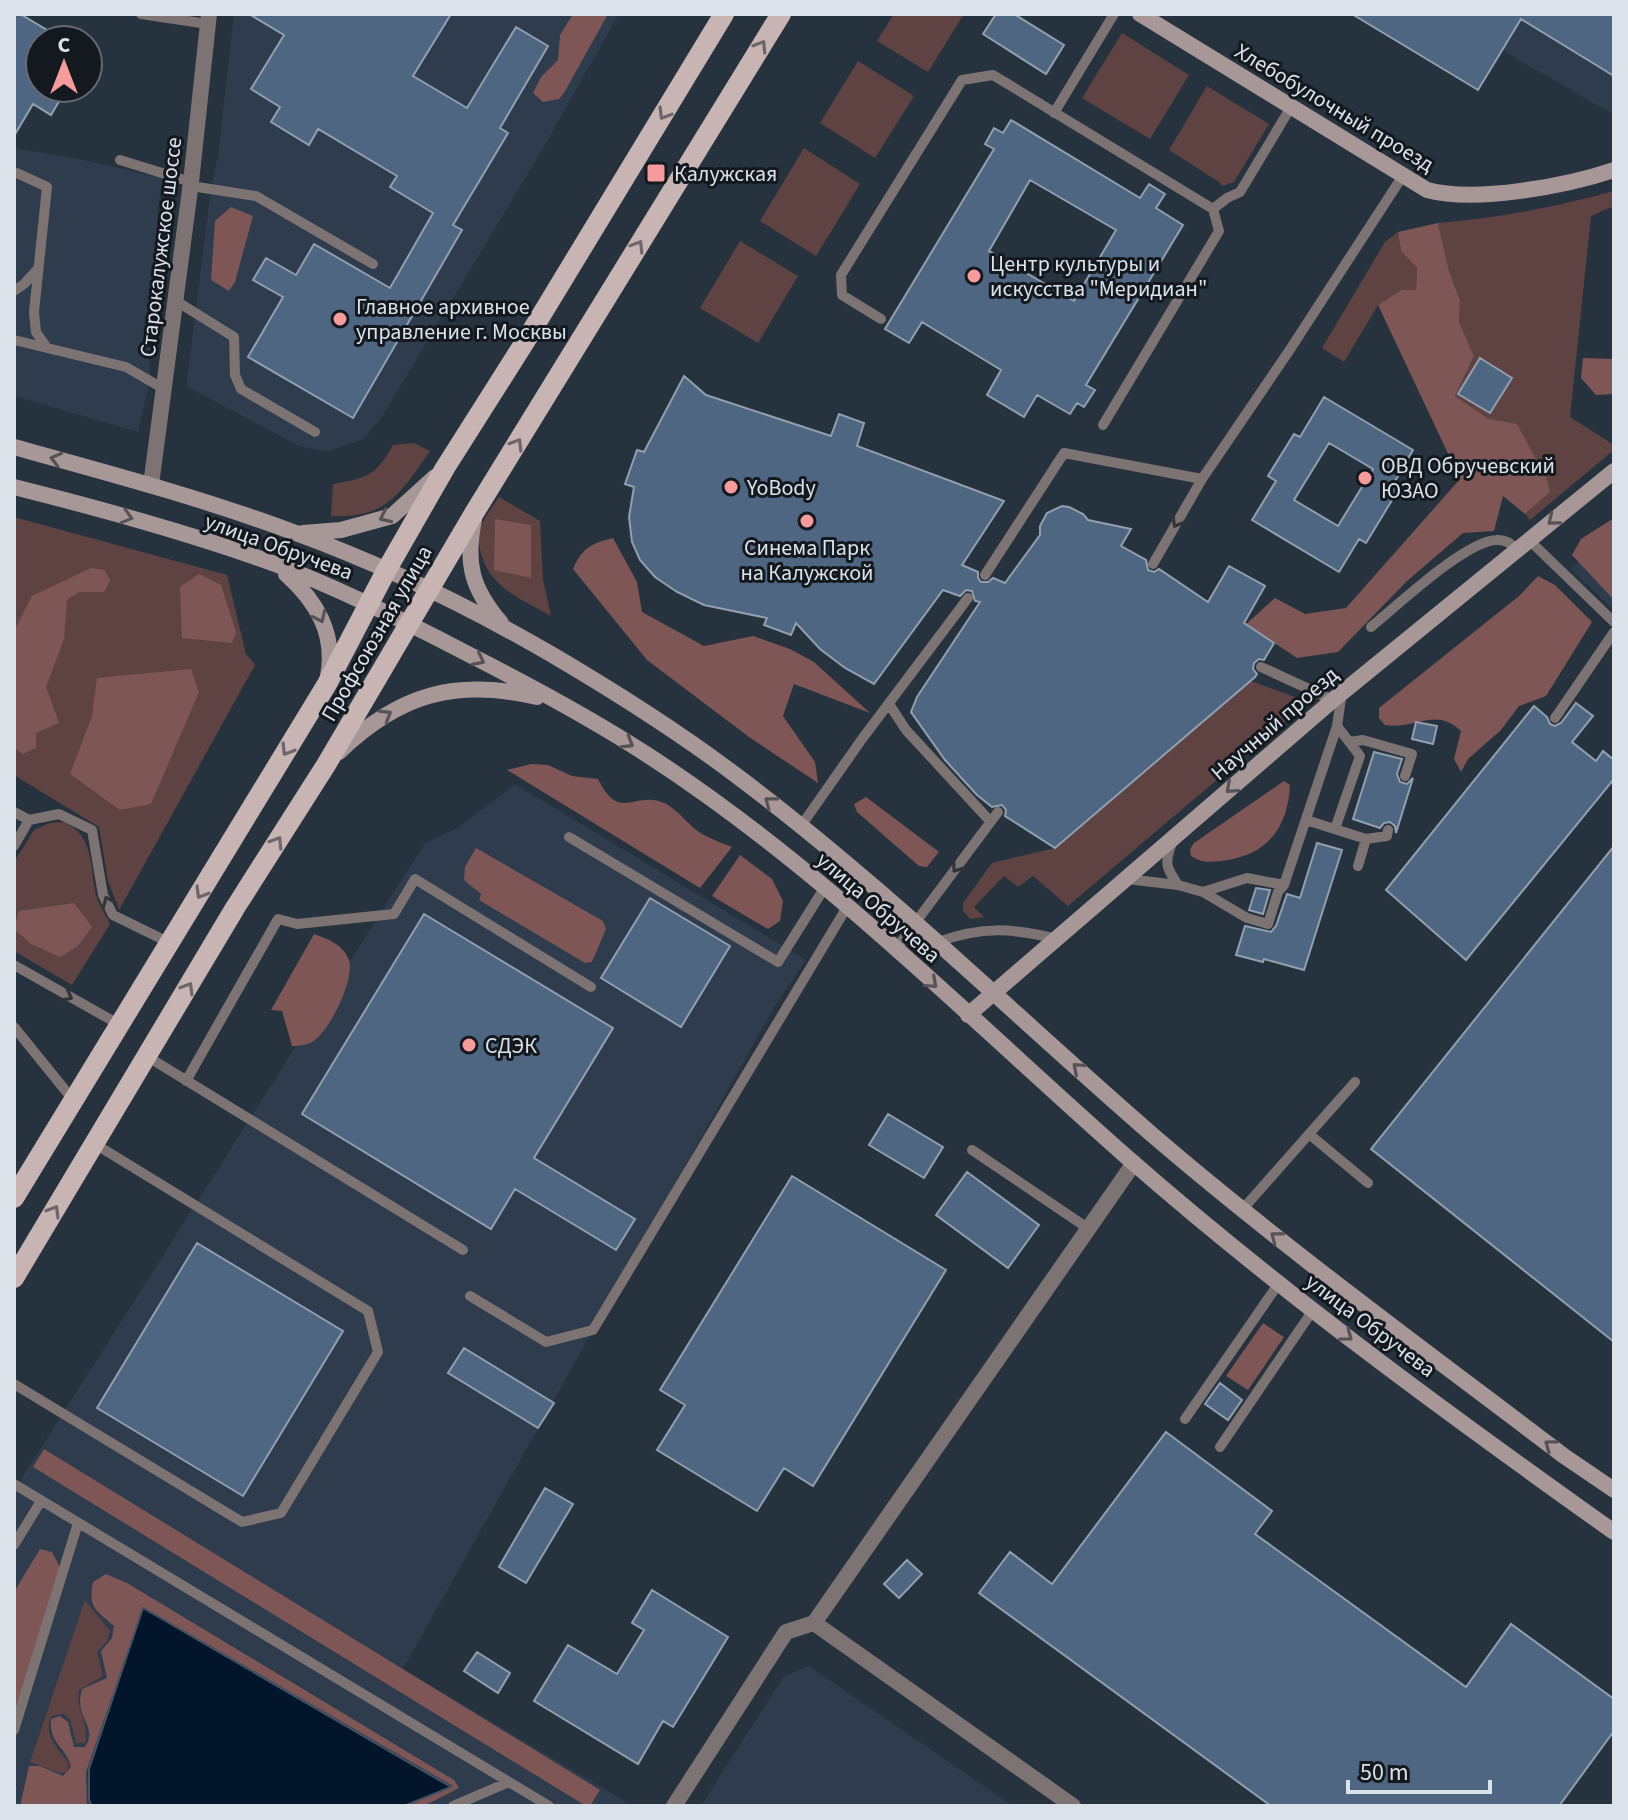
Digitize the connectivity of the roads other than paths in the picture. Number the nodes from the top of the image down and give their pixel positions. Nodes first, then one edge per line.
1 (141, 14) edge
2 (724, 14) edge
3 (781, 14) edge
4 (1114, 14) edge
5 (1140, 14) edge
6 (208, 19) edge
7 (1291, 107) junction
8 (1054, 113) junction
9 (120, 160) dead end
10 (1614, 170) edge
11 (17, 173) dead end
12 (1402, 177) junction
13 (191, 184) junction
14 (1213, 209) junction
15 (373, 264) dead end
16 (39, 267) junction
17 (14, 291) edge
18 (176, 301) junction
19 (881, 319) dead end
20 (14, 340) edge
21 (45, 345) junction
22 (164, 389) junction
23 (1103, 425) dead end
24 (315, 432) dead end
25 (14, 447) edge
26 (445, 468) junction
27 (1614, 471) edge
28 (1202, 479) junction
29 (151, 485) junction
30 (14, 487) edge
31 (476, 510) junction
32 (298, 533) junction
33 (1524, 544) junction
34 (1153, 564) dead end
35 (276, 565) junction
36 (386, 571) junction
37 (985, 575) dead end
38 (428, 589) junction
39 (968, 598) dead end
40 (369, 604) junction
41 (1614, 622) edge
42 (409, 624) junction
43 (1371, 627) dead end
44 (508, 631) junction
45 (1614, 632) edge
46 (1261, 667) dead end
47 (327, 684) junction
48 (1337, 696) junction
49 (562, 703) junction
50 (889, 704) junction
51 (1555, 718) dead end
52 (1337, 726) junction
53 (1349, 742) junction
54 (326, 765) junction
55 (1405, 776) dead end
56 (14, 812) edge
57 (29, 820) junction
58 (1306, 820) junction
59 (801, 826) junction
60 (1335, 829) junction
61 (1388, 830) dead end
62 (569, 837) dead end
63 (1175, 838) junction
64 (1366, 839) junction
65 (14, 846) edge
66 (1358, 866) dead end
67 (1127, 879) junction
68 (1178, 885) junction
69 (1284, 885) junction
70 (825, 887) junction
71 (1203, 892) junction
72 (847, 907) junction
73 (916, 923) junction
74 (1057, 939) junction
75 (938, 942) junction
76 (170, 943) junction
77 (895, 950) junction
78 (14, 965) edge
79 (591, 987) dead end
80 (992, 992) junction
81 (968, 1015) junction
82 (121, 1025) junction
83 (14, 1027) edge
84 (148, 1057) junction
85 (186, 1081) junction
86 (1355, 1082) dead end
87 (74, 1101) junction
88 (1309, 1134) junction
89 (95, 1144) junction
90 (972, 1150) dead end
91 (1134, 1163) junction
92 (1368, 1183) dead end
93 (14, 1198) edge
94 (1242, 1210) junction
95 (1089, 1229) junction
96 (463, 1250) dead end
97 (14, 1278) edge
98 (1279, 1283) junction
99 (470, 1296) dead end
100 (1313, 1310) junction
101 (14, 1384) edge
102 (1185, 1419) dead end
103 (1220, 1447) dead end
104 (14, 1484) edge
105 (1614, 1490) edge
106 (41, 1501) junction
107 (78, 1523) junction
108 (1614, 1532) edge
109 (14, 1545) edge
110 (814, 1623) junction
111 (14, 1730) edge
112 (509, 1782) junction
113 (453, 1806) edge
114 (549, 1806) edge
115 (674, 1806) edge
116 (1073, 1806) edge

1 - 6 lane
2 -> 26 main road, Профсоюзная улица
31 -> 3 main road, Профсоюзная улица
4 - 8 lane
5 - 7 main road, Хлебобулочный проезд
6 - 13 street, Старокалужское шоссе
7 - 12 main road, Хлебобулочный проезд
7 - 14 lane
8 - 14 lane
8 - 19 lane
9 - 13 lane
10 - 12 main road, Хлебобулочный проезд
11 - 16 lane
12 - 28 lane
13 - 15 lane
13 - 18 street, Старокалужское шоссе
14 - 23 lane
16 - 17 lane
16 - 21 lane
18 - 22 street, Старокалужское шоссе
18 - 24 lane
20 - 21 lane
21 - 22 lane
22 - 29 street, Старокалужское шоссе
29 -> 25 main road, улица Обручева
26 -> 32 main road
26 - 36 main road, Профсоюзная улица
27 -> 33 main road, Научный проезд
28 -> 34 lane
28 - 37 lane
29 - 32 main road, улица Обручева
30 -> 35 main road, улица Обручева
31 - 38 main road, Профсоюзная улица
31 - 44 main road
32 - 36 main road, улица Обручева
33 - 41 lane
33 - 43 lane
33 - 48 main road, Научный проезд
35 - 40 main road, улица Обручева
35 -> 47 main road
36 - 38 main road, улица Обручева
36 - 40 main road, Профсоюзная улица
38 - 42 main road, Профсоюзная улица
38 - 44 main road, улица Обручева
39 - 50 lane
40 - 42 main road, улица Обручева
40 - 47 main road, Профсоюзная улица
42 -> 49 main road, улица Обручева
42 - 54 main road, Профсоюзная улица
59 -> 44 main road, улица Обручева
45 - 51 lane
46 - 48 lane
47 -> 76 main road, Профсоюзная улица
48 - 52 lane
48 -> 63 main road, Научный проезд
54 -> 49 main road
49 -> 70 main road, улица Обручева
50 - 59 lane
50 -> 73 lane
52 - 53 lane
52 - 58 lane
53 - 55 lane
53 - 60 lane
84 -> 54 main road, Профсоюзная улица
56 - 57 lane
57 - 65 lane
76 -> 57 lane
58 - 60 lane
58 - 69 lane
59 - 73 main road, улица Обручева
60 - 64 lane
61 - 64 lane
62 - 70 lane
63 - 67 main road, Научный проезд
63 - 68 lane
64 - 66 lane
67 - 68 lane
67 - 74 main road, Научный проезд
68 - 71 lane
69 - 71 lane
69 - 71 lane
70 - 72 main road, улица Обручева
72 - 77 main road, улица Обручева
72 - 99 lane
73 - 75 main road, улица Обручева
73 - 77 lane
74 - 75 lane
74 - 80 main road, Научный проезд
75 - 80 main road, улица Обручева
76 - 82 main road, Профсоюзная улица
77 -> 81 main road, улица Обручева
78 -> 82 lane
79 - 85 lane
80 - 81 main road, Научный проезд
94 -> 80 main road, улица Обручева
81 - 91 main road, улица Обручева
82 - 87 main road, Профсоюзная улица
83 - 87 lane
84 - 85 lane
84 - 89 main road, Профсоюзная улица
85 - 96 lane
86 - 88 lane
87 - 93 main road, Профсоюзная улица
88 - 92 lane
88 - 94 lane
97 -> 89 main road, Профсоюзная улица
89 - 101 lane
90 - 95 lane
91 - 95 street
91 - 98 main road, улица Обручева
105 -> 94 main road, улица Обручева
95 - 110 street
98 - 100 main road, улица Обручева
98 - 102 lane
100 - 103 lane
100 -> 108 main road, улица Обручева
104 - 106 lane
106 - 107 lane
106 - 109 lane
107 - 111 lane
107 - 112 lane
110 - 115 street
110 - 116 street
112 - 113 lane
112 - 114 lane

